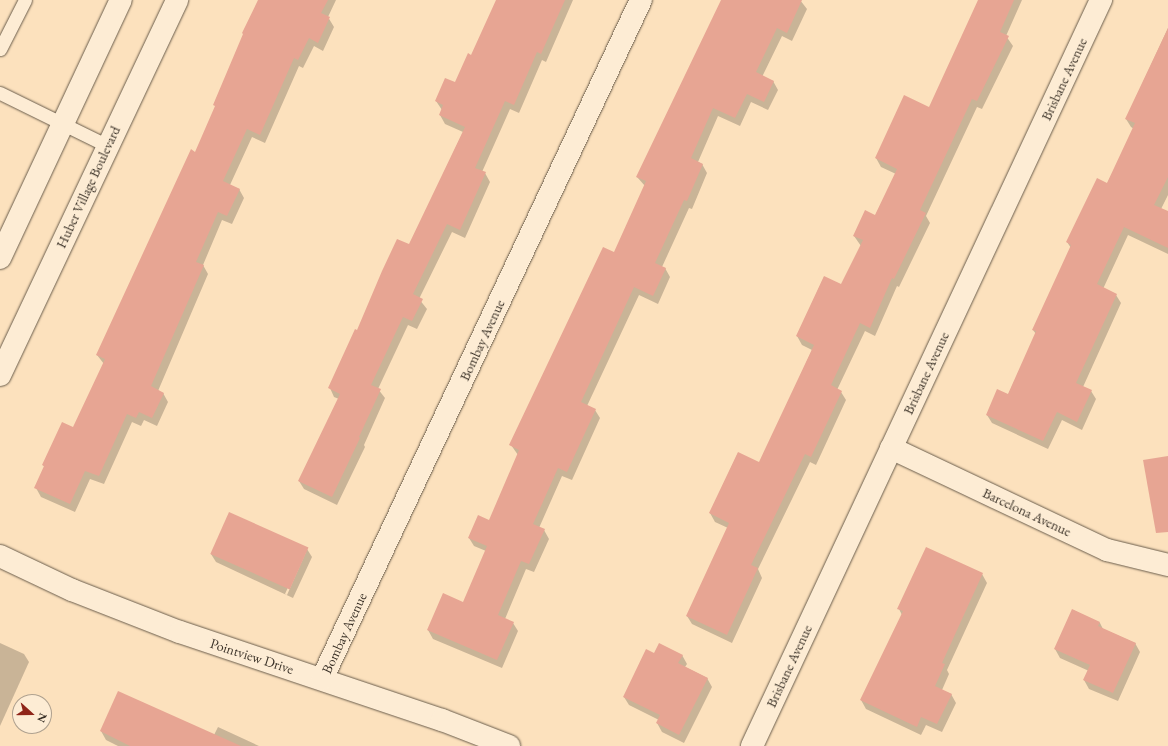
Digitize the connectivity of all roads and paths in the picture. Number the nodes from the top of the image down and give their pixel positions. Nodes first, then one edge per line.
1 (25, 0) edge
2 (122, 0) edge
3 (177, 0) edge
4 (641, 0) edge
5 (1101, 0) edge
6 (0, 49) edge
7 (0, 93) edge
8 (63, 125) junction
9 (108, 146) junction
10 (0, 258) edge
11 (0, 375) edge
12 (891, 448) junction
13 (0, 556) edge
14 (1168, 565) edge
15 (322, 679) junction
16 (509, 746) edge
17 (752, 746) edge

1 - 6 lane
2 - 8 street
3 - 9 street, Huber Village Boulevard
4 - 15 street, Bombay Avenue
5 - 12 street, Brisbane Avenue
7 - 8 lane
8 - 9 lane
8 - 10 street
9 - 11 street, Huber Village Boulevard
12 - 14 street, Barcelona Avenue
12 - 17 street, Brisbane Avenue
13 - 15 street, Pointview Drive
15 - 16 street, Pointview Drive

